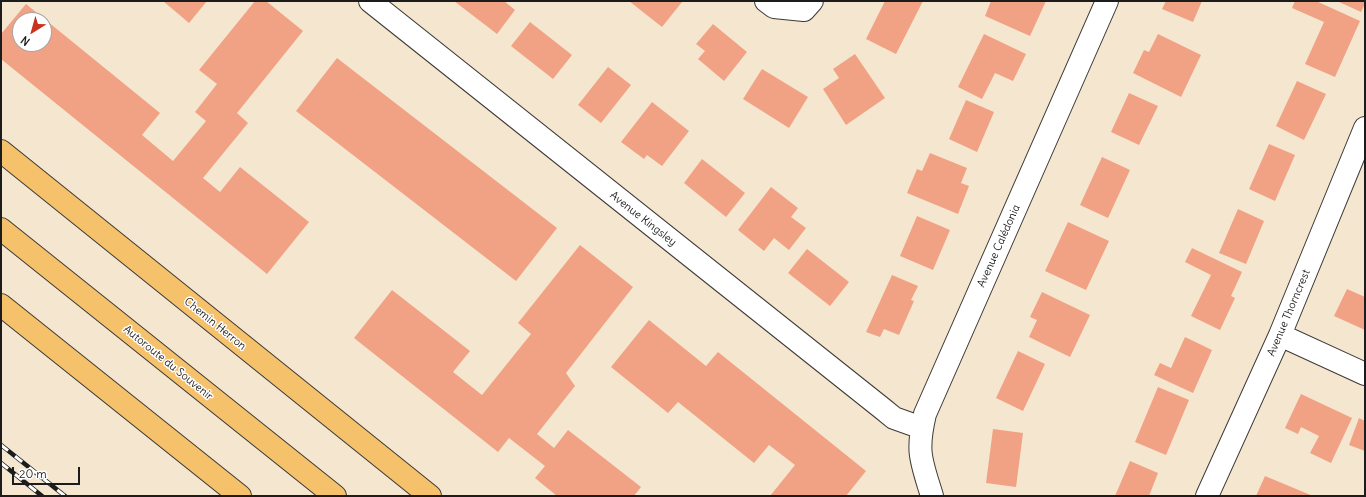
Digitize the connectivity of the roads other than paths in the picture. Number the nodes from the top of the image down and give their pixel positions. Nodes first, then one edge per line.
1 (370, 1) edge
2 (766, 1) edge
3 (812, 1) edge
4 (1107, 1) edge
5 (1365, 128) edge
6 (1360, 149) edge
7 (1, 151) edge
8 (1, 229) edge
9 (1, 305) edge
10 (1280, 335) junction
11 (1365, 374) edge
12 (922, 428) junction
13 (240, 496) edge
14 (335, 496) edge
15 (430, 496) edge
16 (932, 496) edge
17 (1207, 496) edge

1 - 12 street, Avenue Kingsley
2 - 3 street
4 - 12 street, Avenue Calédonia
5 - 6 street, Avenue Thorncrest
6 - 10 street, Avenue Thorncrest
7 - 15 main road, Chemin Herron
8 - 14 main road, Autoroute du Souvenir
9 - 13 main road
10 - 11 street
10 - 17 street, Avenue Thorncrest
12 - 16 street, Avenue Calédonia

